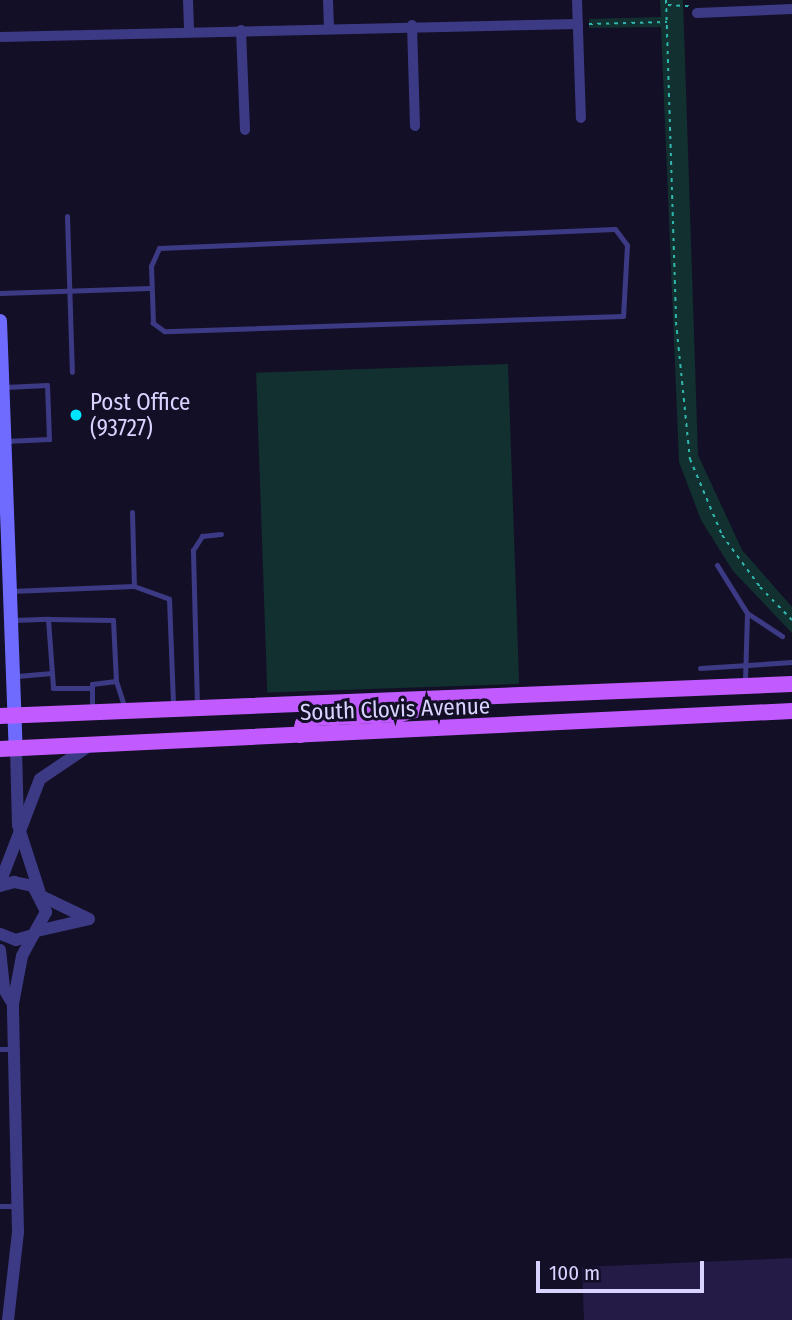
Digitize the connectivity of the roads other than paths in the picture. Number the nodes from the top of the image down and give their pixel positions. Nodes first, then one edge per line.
1 (188, 0) edge
2 (328, 0) edge
3 (577, 0) edge
4 (792, 9) edge
5 (697, 13) road end
6 (578, 24) junction
7 (412, 25) junction
8 (329, 28) junction
9 (241, 30) junction
10 (189, 32) junction
11 (0, 37) edge
12 (581, 118) dead end
13 (415, 126) dead end
14 (245, 130) dead end
15 (67, 216) dead end
16 (150, 288) junction
17 (69, 292) junction
18 (0, 293) edge
19 (0, 321) edge
20 (72, 372) dead end
21 (3, 387) junction
22 (2, 422) edge
23 (5, 441) junction
24 (132, 512) dead end
25 (221, 534) dead end
26 (5, 547) edge
27 (717, 565) dead end
28 (134, 586) junction
29 (11, 591) junction
30 (747, 613) junction
31 (48, 619) junction
32 (8, 628) edge
33 (782, 636) dead end
34 (792, 662) edge
35 (744, 664) junction
36 (700, 668) dead end
37 (52, 673) junction
38 (14, 676) junction
39 (116, 681) junction
40 (792, 684) edge
41 (745, 686) junction
42 (92, 688) junction
43 (456, 699) junction
44 (173, 709) junction
45 (197, 709) junction
46 (126, 711) junction
47 (792, 711) edge
48 (92, 712) junction
49 (8, 716) edge
50 (300, 734) junction
51 (90, 746) junction
52 (8, 749) edge
53 (18, 825) junction
54 (0, 884) edge
55 (42, 895) junction
56 (35, 933) junction
57 (0, 934) edge
58 (0, 950) edge
59 (13, 1004) junction
60 (0, 1049) edge
61 (15, 1049) junction
62 (0, 1206) edge
63 (18, 1206) junction
64 (8, 1320) edge

1 - 10 street
2 - 8 street
3 - 6 street
4 - 5 street
6 - 7 street
6 - 12 street
7 - 8 street
7 - 13 street
8 - 9 street
9 - 10 street
9 - 14 street
10 - 11 street
15 - 17 lane
16 - 16 lane
16 - 17 lane
17 - 18 lane
17 - 20 lane
19 - 21 main road
21 - 22 main road
21 - 23 lane
22 - 23 main road
23 - 26 main road
24 - 28 lane
25 - 45 lane
26 - 29 main road
27 - 30 lane
28 - 29 lane
28 - 44 lane
29 - 32 main road
30 - 33 lane
30 - 35 lane
31 - 32 lane
31 - 37 lane
31 - 39 lane
32 - 38 main road
34 - 35 lane
35 - 36 lane
35 - 41 lane
37 - 38 lane
37 - 42 lane
38 - 49 main road
39 - 42 lane
39 - 46 lane
40 - 41 main road, South Clovis Avenue
41 - 43 main road, South Clovis Avenue
42 - 48 lane
43 - 45 main road, South Clovis Avenue
43 - 50 main road
44 - 45 main road, South Clovis Avenue
44 - 46 main road, South Clovis Avenue
46 - 48 main road, South Clovis Avenue
47 - 50 main road, South Clovis Avenue
48 - 49 main road, South Clovis Avenue
49 - 52 main road
50 - 51 main road, South Clovis Avenue
51 - 52 main road, South Clovis Avenue
51 - 53 street
52 - 53 street
53 - 54 street
53 - 55 street
54 - 55 street
55 - 56 street
55 - 56 street
56 - 57 street
56 - 59 street
58 - 59 street
59 - 61 street
60 - 61 lane
61 - 63 street
62 - 63 lane
63 - 64 street

